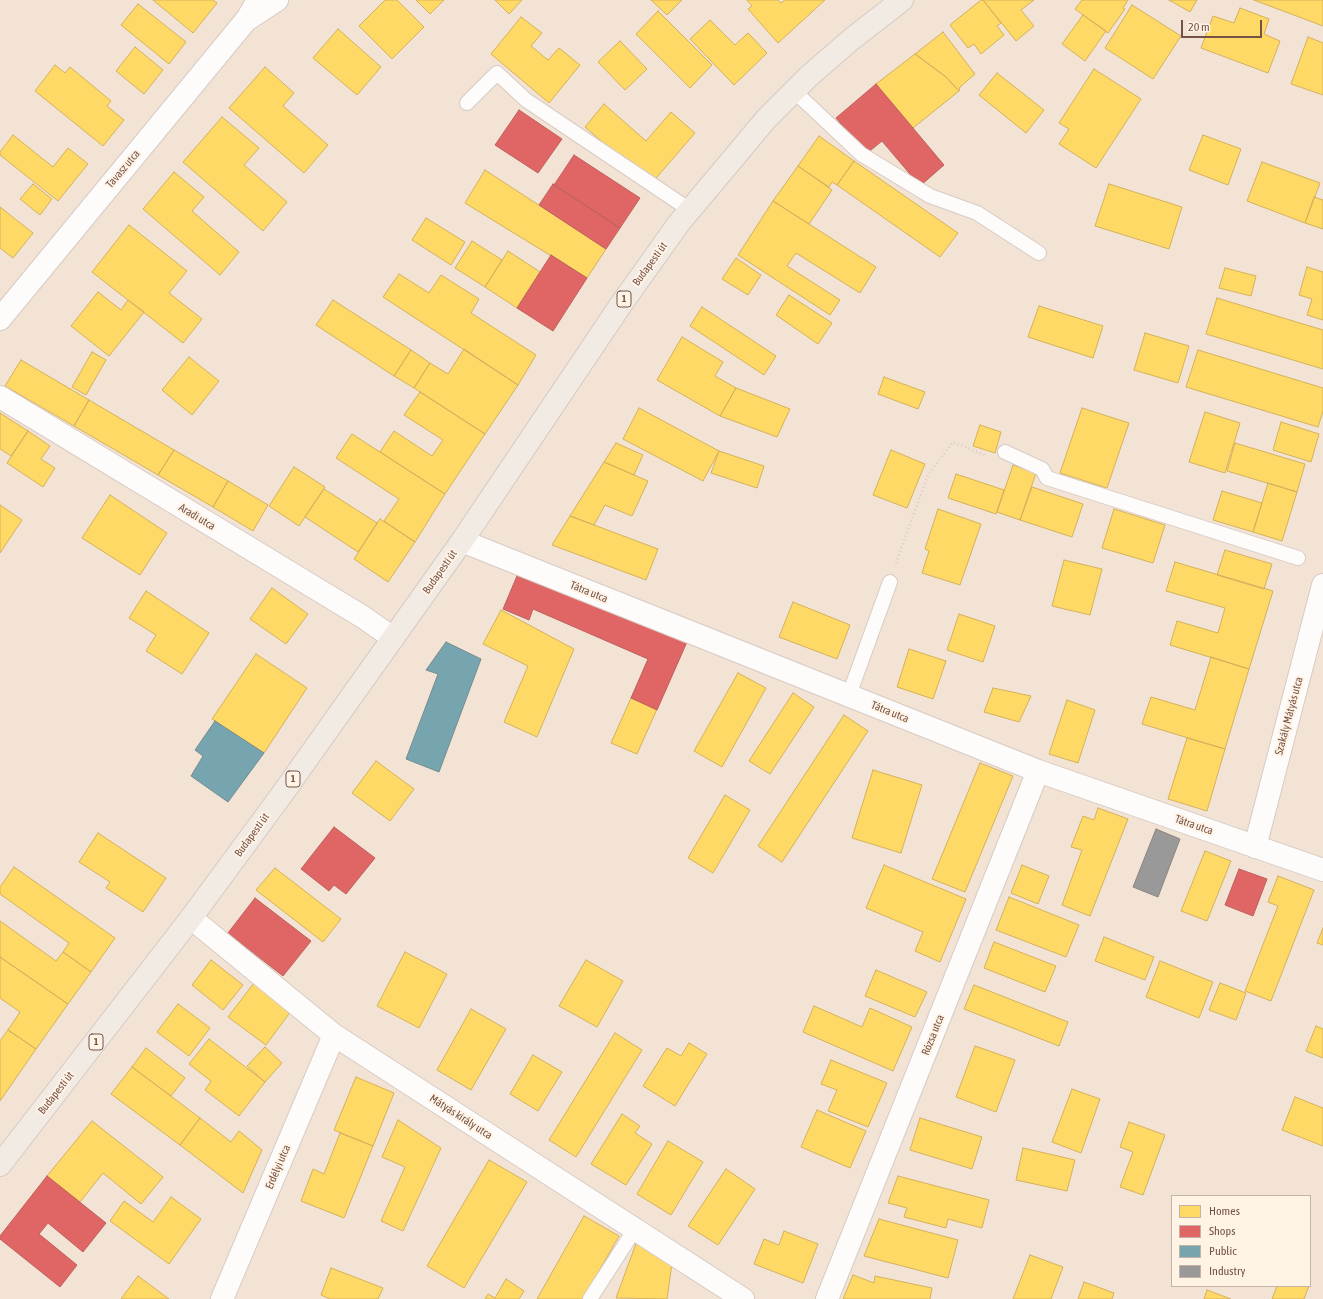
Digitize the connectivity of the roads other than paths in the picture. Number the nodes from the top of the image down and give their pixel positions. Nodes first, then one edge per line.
1 (258, 0) edge
2 (277, 0) edge
3 (902, 0) edge
4 (247, 19) junction
5 (794, 91) junction
6 (467, 103) dead end
7 (690, 210) junction
8 (1039, 253) dead end
9 (0, 319) edge
10 (0, 397) edge
11 (1006, 452) road end
12 (462, 542) junction
13 (1298, 558) dead end
14 (890, 582) road end
15 (1323, 585) edge
16 (393, 638) junction
17 (849, 695) junction
18 (1038, 771) junction
19 (1255, 847) junction
20 (1323, 870) edge
21 (192, 918) junction
22 (334, 1035) junction
23 (0, 1165) edge
24 (634, 1229) junction
25 (222, 1299) edge
26 (590, 1299) edge
27 (743, 1299) edge
28 (827, 1299) edge

1 - 4 street, Tavasz utca
2 - 4 street, Tavasz utca
3 - 5 main road, Budapesti út / 1
4 - 9 street, Tavasz utca
5 - 7 main road, Budapesti út / 1
5 - 8 lane
6 - 7 lane
7 - 12 main road, Budapesti út / 1
10 - 16 street, Aradi utca
11 - 13 lane
12 - 16 main road, Budapesti út / 1
12 - 17 street, Tátra utca
14 - 17 lane
15 - 19 street, Szakály Mátyás utca
16 - 21 main road, Budapesti út / 1
17 - 18 street, Tátra utca
18 - 19 street, Tátra utca
18 - 28 street, Rózsa utca
19 - 20 street, Tátra utca
21 - 22 street, Mátyás király utca
21 - 23 main road, Budapesti út / 1
22 - 24 street, Mátyás király utca
22 - 25 street, Erdélyi utca
24 - 26 lane
24 - 27 street, Mátyás király utca

